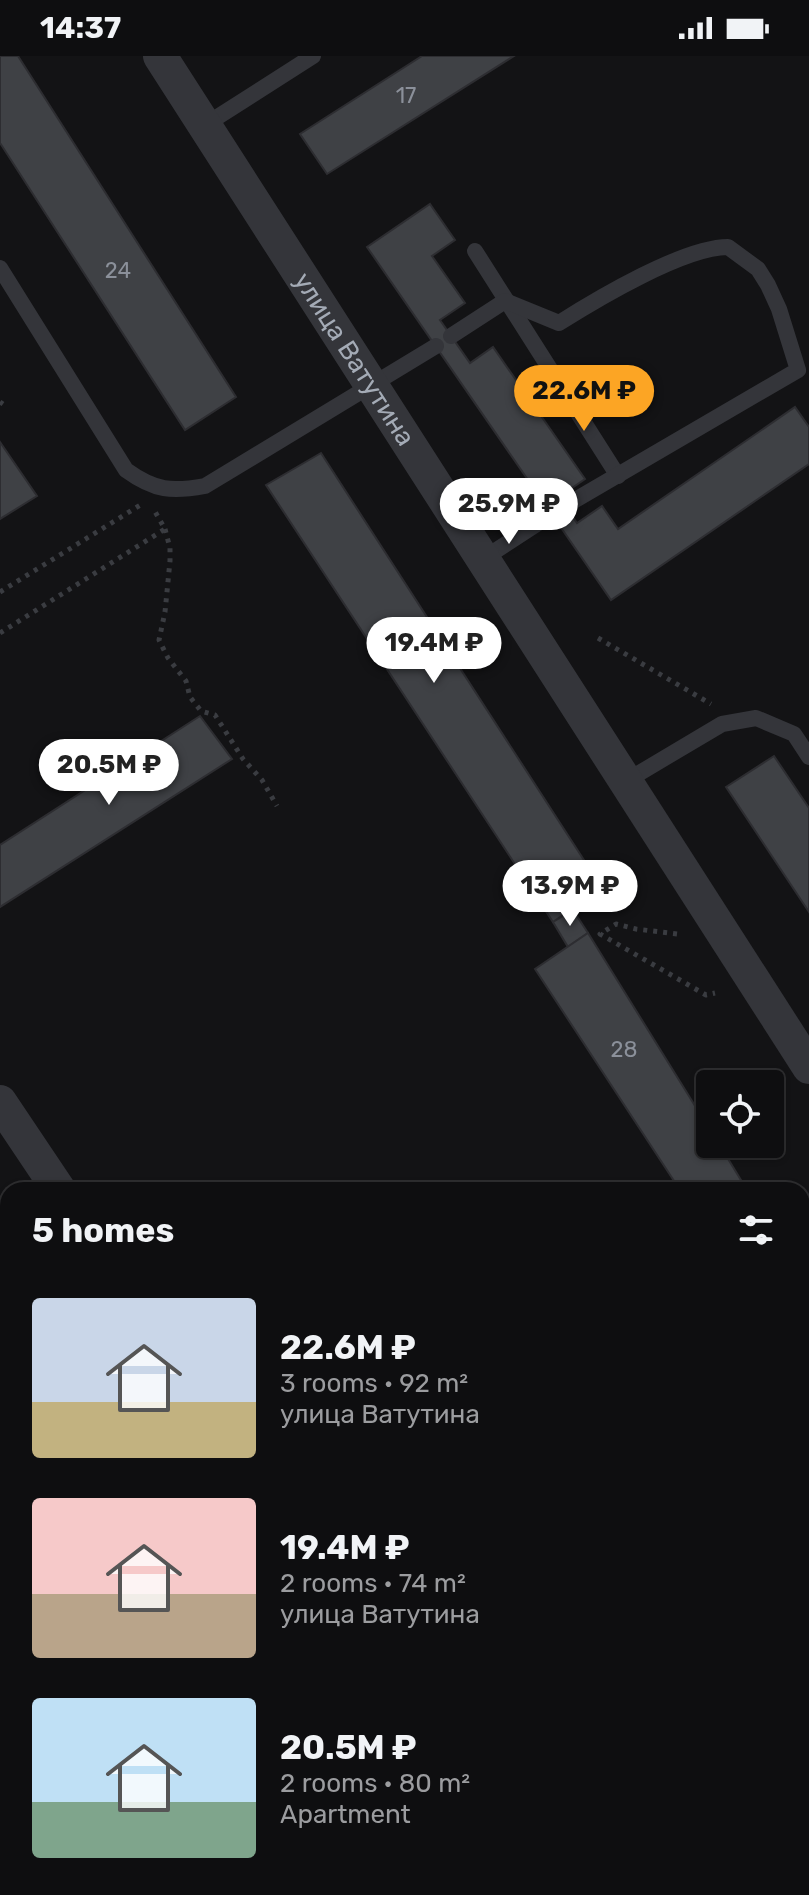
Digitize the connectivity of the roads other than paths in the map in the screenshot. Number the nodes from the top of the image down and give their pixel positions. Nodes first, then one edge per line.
1 (160, 56) edge
2 (313, 56) edge
3 (205, 125) junction
4 (475, 251) dead end
5 (0, 268) edge
6 (505, 301) junction
7 (451, 336) dead end
8 (436, 346) dead end
9 (370, 386) junction
10 (618, 476) junction
11 (483, 559) junction
12 (807, 750) edge
13 (626, 781) junction
14 (809, 1067) edge
15 (0, 1102) edge
16 (54, 1182) edge

1 - 3 street, улица Ватутина
2 - 3 lane
3 - 9 street, улица Ватутина
4 - 6 lane
5 - 9 lane
6 - 7 lane
6 - 10 lane
6 - 10 lane
8 - 9 lane
9 - 11 street, улица Ватутина
10 - 11 lane
11 - 13 street, улица Ватутина
12 - 13 lane
13 - 14 street, улица Ватутина
15 - 16 street

